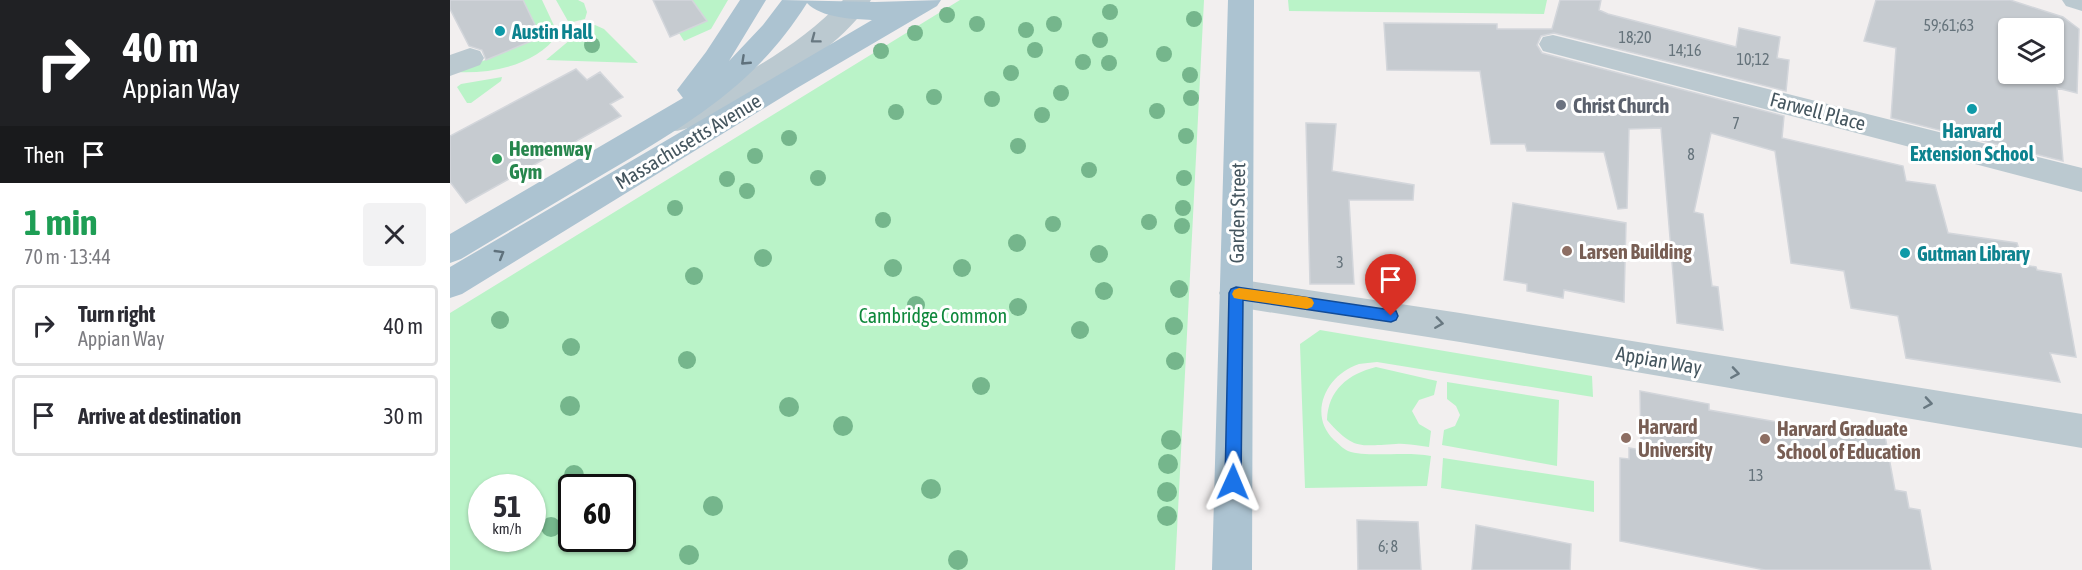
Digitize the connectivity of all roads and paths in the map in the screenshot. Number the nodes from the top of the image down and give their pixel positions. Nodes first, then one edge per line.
1 (753, 0) edge
2 (796, 0) edge
3 (818, 0) edge
4 (1240, 0) edge
5 (2074, 0) edge
6 (2082, 2) edge
7 (921, 4) edge
8 (862, 5) edge
9 (1553, 44) dead end
10 (851, 45) junction
11 (663, 126) junction
12 (606, 160) junction
13 (2082, 180) edge
14 (450, 250) edge
15 (450, 284) edge
16 (1236, 293) junction
17 (2082, 431) edge
18 (1232, 570) edge

1 - 12 main road
2 -> 11 main road, Massachusetts Avenue
3 - 8 main road
4 - 16 main road, Garden Street
5 - 6 street
7 - 8 main road
7 - 10 main road, Massachusetts Avenue
8 - 10 street
8 -> 11 street
9 - 13 street, Farwell Place
15 -> 10 main road, Massachusetts Avenue
11 - 12 main road, Massachusetts Avenue
12 - 14 main road, Massachusetts Avenue
16 -> 17 street, Appian Way
16 - 18 main road, Garden Street

